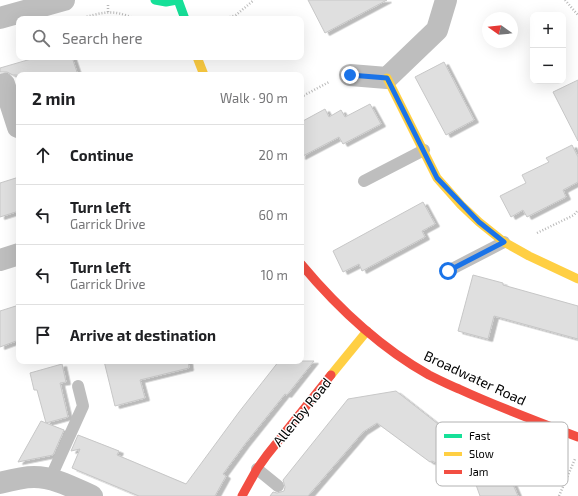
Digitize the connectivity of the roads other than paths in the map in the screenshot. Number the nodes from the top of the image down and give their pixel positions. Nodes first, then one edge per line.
1 (64, 0) edge
2 (155, 0) edge
3 (178, 0) edge
4 (446, 0) edge
5 (183, 16) edge
6 (0, 18) edge
7 (198, 60) edge
8 (203, 72) edge
9 (350, 75) road end
10 (387, 78) junction
11 (4, 84) dead end
12 (16, 121) edge
13 (424, 150) junction
14 (364, 181) dead end
15 (504, 242) junction
16 (16, 255) edge
17 (0, 260) edge
18 (304, 268) edge
19 (448, 271) dead end
20 (578, 279) edge
21 (367, 331) junction
22 (78, 386) dead end
23 (538, 422) edge
24 (568, 433) edge
25 (578, 437) edge
26 (257, 469) junction
27 (50, 479) junction
28 (0, 483) edge
29 (278, 486) dead end
30 (92, 496) edge
31 (242, 496) edge

1 - 6 street
2 - 3 street
3 - 5 street
4 - 10 street
7 - 8 street
9 - 10 street
10 - 13 street
11 - 12 street
13 - 14 lane
13 - 15 street
15 - 19 lane
15 - 20 street
16 - 17 street
18 - 21 street, Broadwater Road
21 - 23 street, Broadwater Road
21 - 26 street, Allenby Road
22 - 27 lane
24 - 25 street, Broadwater Road
26 - 29 lane
26 - 31 street, Allenby Road
27 - 28 street
27 - 30 street

